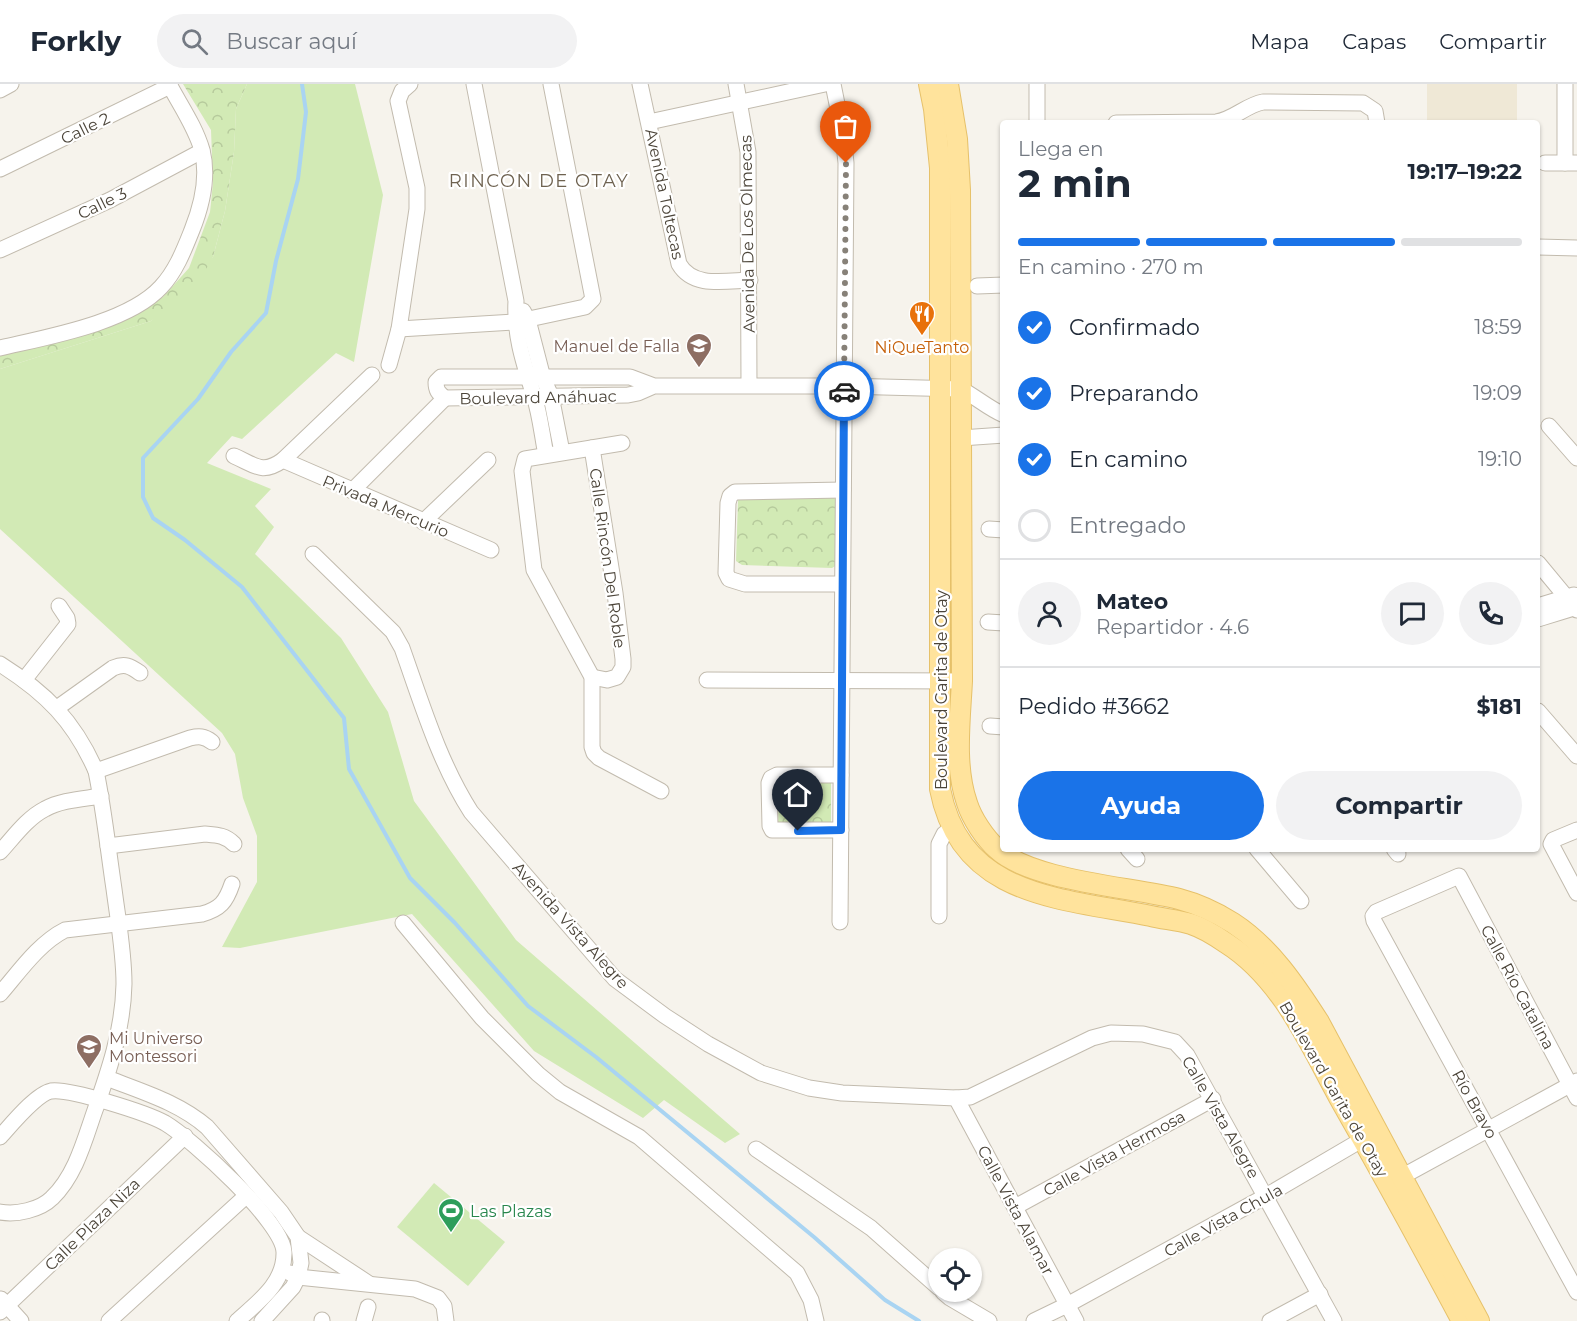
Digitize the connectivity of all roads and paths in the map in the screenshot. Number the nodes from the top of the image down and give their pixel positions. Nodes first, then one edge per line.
1 (11, 84) edge
2 (474, 84) edge
3 (551, 84) edge
4 (640, 84) edge
5 (736, 84) edge
6 (825, 84) edge
7 (833, 84) edge
8 (929, 84) edge
9 (948, 84) edge
10 (1037, 84) edge
11 (1565, 84) edge
12 (170, 85) edge
13 (406, 88) edge
14 (0, 90) edge
15 (741, 102) junction
16 (1037, 120) edge
17 (1225, 120) edge
18 (1376, 120) edge
19 (649, 122) junction
20 (202, 151) junction
21 (1545, 163) dead end
22 (1571, 163) edge
23 (0, 169) edge
24 (1540, 247) edge
25 (1577, 248) edge
26 (0, 250) edge
27 (750, 280) junction
28 (977, 285) dead end
29 (1000, 285) edge
30 (522, 321) junction
31 (399, 329) junction
32 (0, 348) edge
33 (389, 365) dead end
34 (372, 375) dead end
35 (463, 377) junction
36 (527, 378) junction
37 (543, 378) junction
38 (749, 385) junction
39 (654, 386) junction
40 (844, 386) junction
41 (941, 389) junction
42 (961, 389) junction
43 (551, 396) junction
44 (535, 397) junction
45 (445, 398) junction
46 (463, 398) junction
47 (1000, 414) edge
48 (1549, 426) dead end
49 (1000, 435) edge
50 (961, 438) junction
51 (622, 443) dead end
52 (592, 448) junction
53 (562, 452) junction
54 (546, 455) junction
55 (234, 456) dead end
56 (1577, 458) edge
57 (283, 460) junction
58 (488, 460) dead end
59 (843, 490) junction
60 (352, 491) junction
61 (423, 522) junction
62 (490, 550) dead end
63 (313, 554) dead end
64 (1540, 565) edge
65 (842, 584) junction
66 (1575, 603) edge
67 (59, 606) dead end
68 (1540, 606) edge
69 (1540, 618) edge
70 (0, 665) edge
71 (140, 674) dead end
72 (592, 677) junction
73 (24, 680) junction
74 (707, 680) dead end
75 (843, 680) junction
76 (940, 681) junction
77 (962, 681) junction
78 (57, 708) junction
79 (1540, 713) edge
80 (212, 742) dead end
81 (1577, 756) edge
82 (96, 771) junction
83 (841, 775) junction
84 (661, 790) dead end
85 (101, 796) junction
86 (952, 828) junction
87 (841, 830) junction
88 (1577, 830) edge
89 (234, 844) dead end
90 (108, 846) junction
91 (1000, 851) edge
92 (0, 852) edge
93 (1002, 852) edge
94 (1260, 852) edge
95 (232, 884) dead end
96 (1577, 893) edge
97 (1301, 901) dead end
98 (939, 916) dead end
99 (1374, 916) joint
100 (840, 922) dead end
101 (403, 923) dead end
102 (119, 924) junction
103 (0, 994) edge
104 (1174, 1042) joint
105 (107, 1078) junction
106 (1575, 1088) edge
107 (956, 1098) junction
108 (1213, 1099) junction
109 (99, 1101) junction
110 (1489, 1129) junction
111 (1370, 1135) junction
112 (185, 1136) junction
113 (0, 1137) edge
114 (756, 1149) dead end
115 (1395, 1180) junction
116 (246, 1196) junction
117 (1266, 1196) junction
118 (1015, 1207) junction
119 (0, 1212) edge
120 (298, 1237) junction
121 (282, 1269) junction
122 (298, 1277) junction
123 (928, 1278) edge
124 (371, 1285) junction
125 (1577, 1292) edge
126 (1320, 1294) junction
127 (957, 1302) edge
128 (2, 1305) edge
129 (1067, 1305) junction
130 (21, 1321) edge
131 (109, 1321) edge
132 (237, 1321) edge
133 (262, 1321) edge
134 (446, 1321) edge
135 (816, 1321) edge
136 (989, 1321) edge
137 (1034, 1321) edge
138 (1076, 1321) edge
139 (1270, 1321) edge
140 (1334, 1321) edge
141 (1462, 1321) edge
142 (1479, 1321) edge

1 - 14 street
2 - 30 street
3 - 30 street
4 - 19 street, Avenida Toltecas
5 - 15 street, Avenida De Los Olmecas
6 - 15 street
7 - 40 street
8 - 41 main road, Boulevard Garita de Otay
9 - 42 main road, Boulevard Garita de Otay
10 - 16 street
11 - 22 street
12 - 20 street
12 - 23 street, Calle 2
13 - 31 street
15 - 19 street
15 - 27 street, Avenida De Los Olmecas
17 - 18 street
19 - 27 street, Avenida Toltecas
20 - 26 street, Calle 3
20 - 32 street
21 - 22 street
24 - 25 street
27 - 38 street, Avenida De Los Olmecas
28 - 29 street
30 - 31 street
30 - 36 street
30 - 37 street
31 - 33 street
34 - 57 street
35 - 36 street, Boulevard Anáhuac
35 - 45 street, Boulevard Anáhuac
35 - 46 street
36 - 37 street, Boulevard Anáhuac
36 - 44 street
37 - 39 street, Boulevard Anáhuac
37 - 43 street
38 - 39 street, Boulevard Anáhuac
38 - 40 street, Boulevard Anáhuac
39 - 43 street, Boulevard Anáhuac
40 - 41 street, Boulevard Anáhuac
40 - 59 street
41 - 42 street, Boulevard Anáhuac
41 - 76 main road, Boulevard Garita de Otay
42 - 47 street
42 - 50 main road, Boulevard Garita de Otay
43 - 44 street, Boulevard Anáhuac
43 - 53 street
44 - 46 street, Boulevard Anáhuac
44 - 54 street
45 - 46 street, Boulevard Anáhuac
45 - 60 street
48 - 56 street
49 - 50 street
50 - 77 main road, Boulevard Garita de Otay
51 - 52 street
52 - 53 street
52 - 72 street, Calle Rincón Del Roble
53 - 54 street
54 - 72 street
55 - 57 street
57 - 60 street, Privada Mercurio
58 - 61 street
59 - 65 street
59 - 65 street
60 - 61 street, Privada Mercurio
61 - 62 street, Privada Mercurio
63 - 107 street, Avenida Vista Alegre
64 - 66 street
65 - 75 street
66 - 68 street
66 - 69 street
67 - 73 street
70 - 73 street
71 - 78 street
72 - 84 street
73 - 78 street
74 - 75 street
75 - 76 street
75 - 83 street
76 - 77 street
76 - 86 main road, Boulevard Garita de Otay
77 - 91 main road, Boulevard Garita de Otay
78 - 82 street
79 - 81 street
80 - 82 street
82 - 85 street
83 - 87 street
83 - 87 street
85 - 90 street
85 - 92 street
86 - 98 street
86 - 111 main road, Boulevard Garita de Otay
87 - 100 street
88 - 96 street
89 - 90 street
90 - 102 street
93 - 111 main road, Boulevard Garita de Otay
94 - 97 street
95 - 102 street
99 - 106 street, Calle Río Catalina
99 - 110 street, Río Bravo
101 - 135 street
102 - 103 street
102 - 105 street
104 - 107 street, Avenida Vista Alegre
104 - 108 street, Calle Vista Alegre
105 - 109 street
105 - 120 street
106 - 110 street
107 - 118 street, Calle Vista Alamar
108 - 117 street, Calle Vista Alegre
108 - 118 street, Calle Vista Hermosa
109 - 112 street
109 - 113 street
109 - 119 street
110 - 115 street
110 - 125 street, Río Bravo
111 - 115 main road, Boulevard Garita de Otay
111 - 117 street, Calle Vista Chula
112 - 116 street
112 - 128 street, Calle Plaza Niza
114 - 123 street
115 - 141 main road, Boulevard Garita de Otay
115 - 142 main road, Boulevard Garita de Otay
116 - 121 street
116 - 131 street
117 - 126 street, Calle Vista Alegre
117 - 129 street, Calle Vista Chula
118 - 129 street, Calle Vista Alamar
120 - 122 street
120 - 124 street
121 - 122 street
121 - 132 street
122 - 124 street
122 - 133 street
124 - 134 street
126 - 139 street
126 - 140 street, Calle Vista Alegre
127 - 136 street
128 - 130 street
129 - 137 street, Calle Vista Chula
129 - 138 street, Calle Vista Alamar

